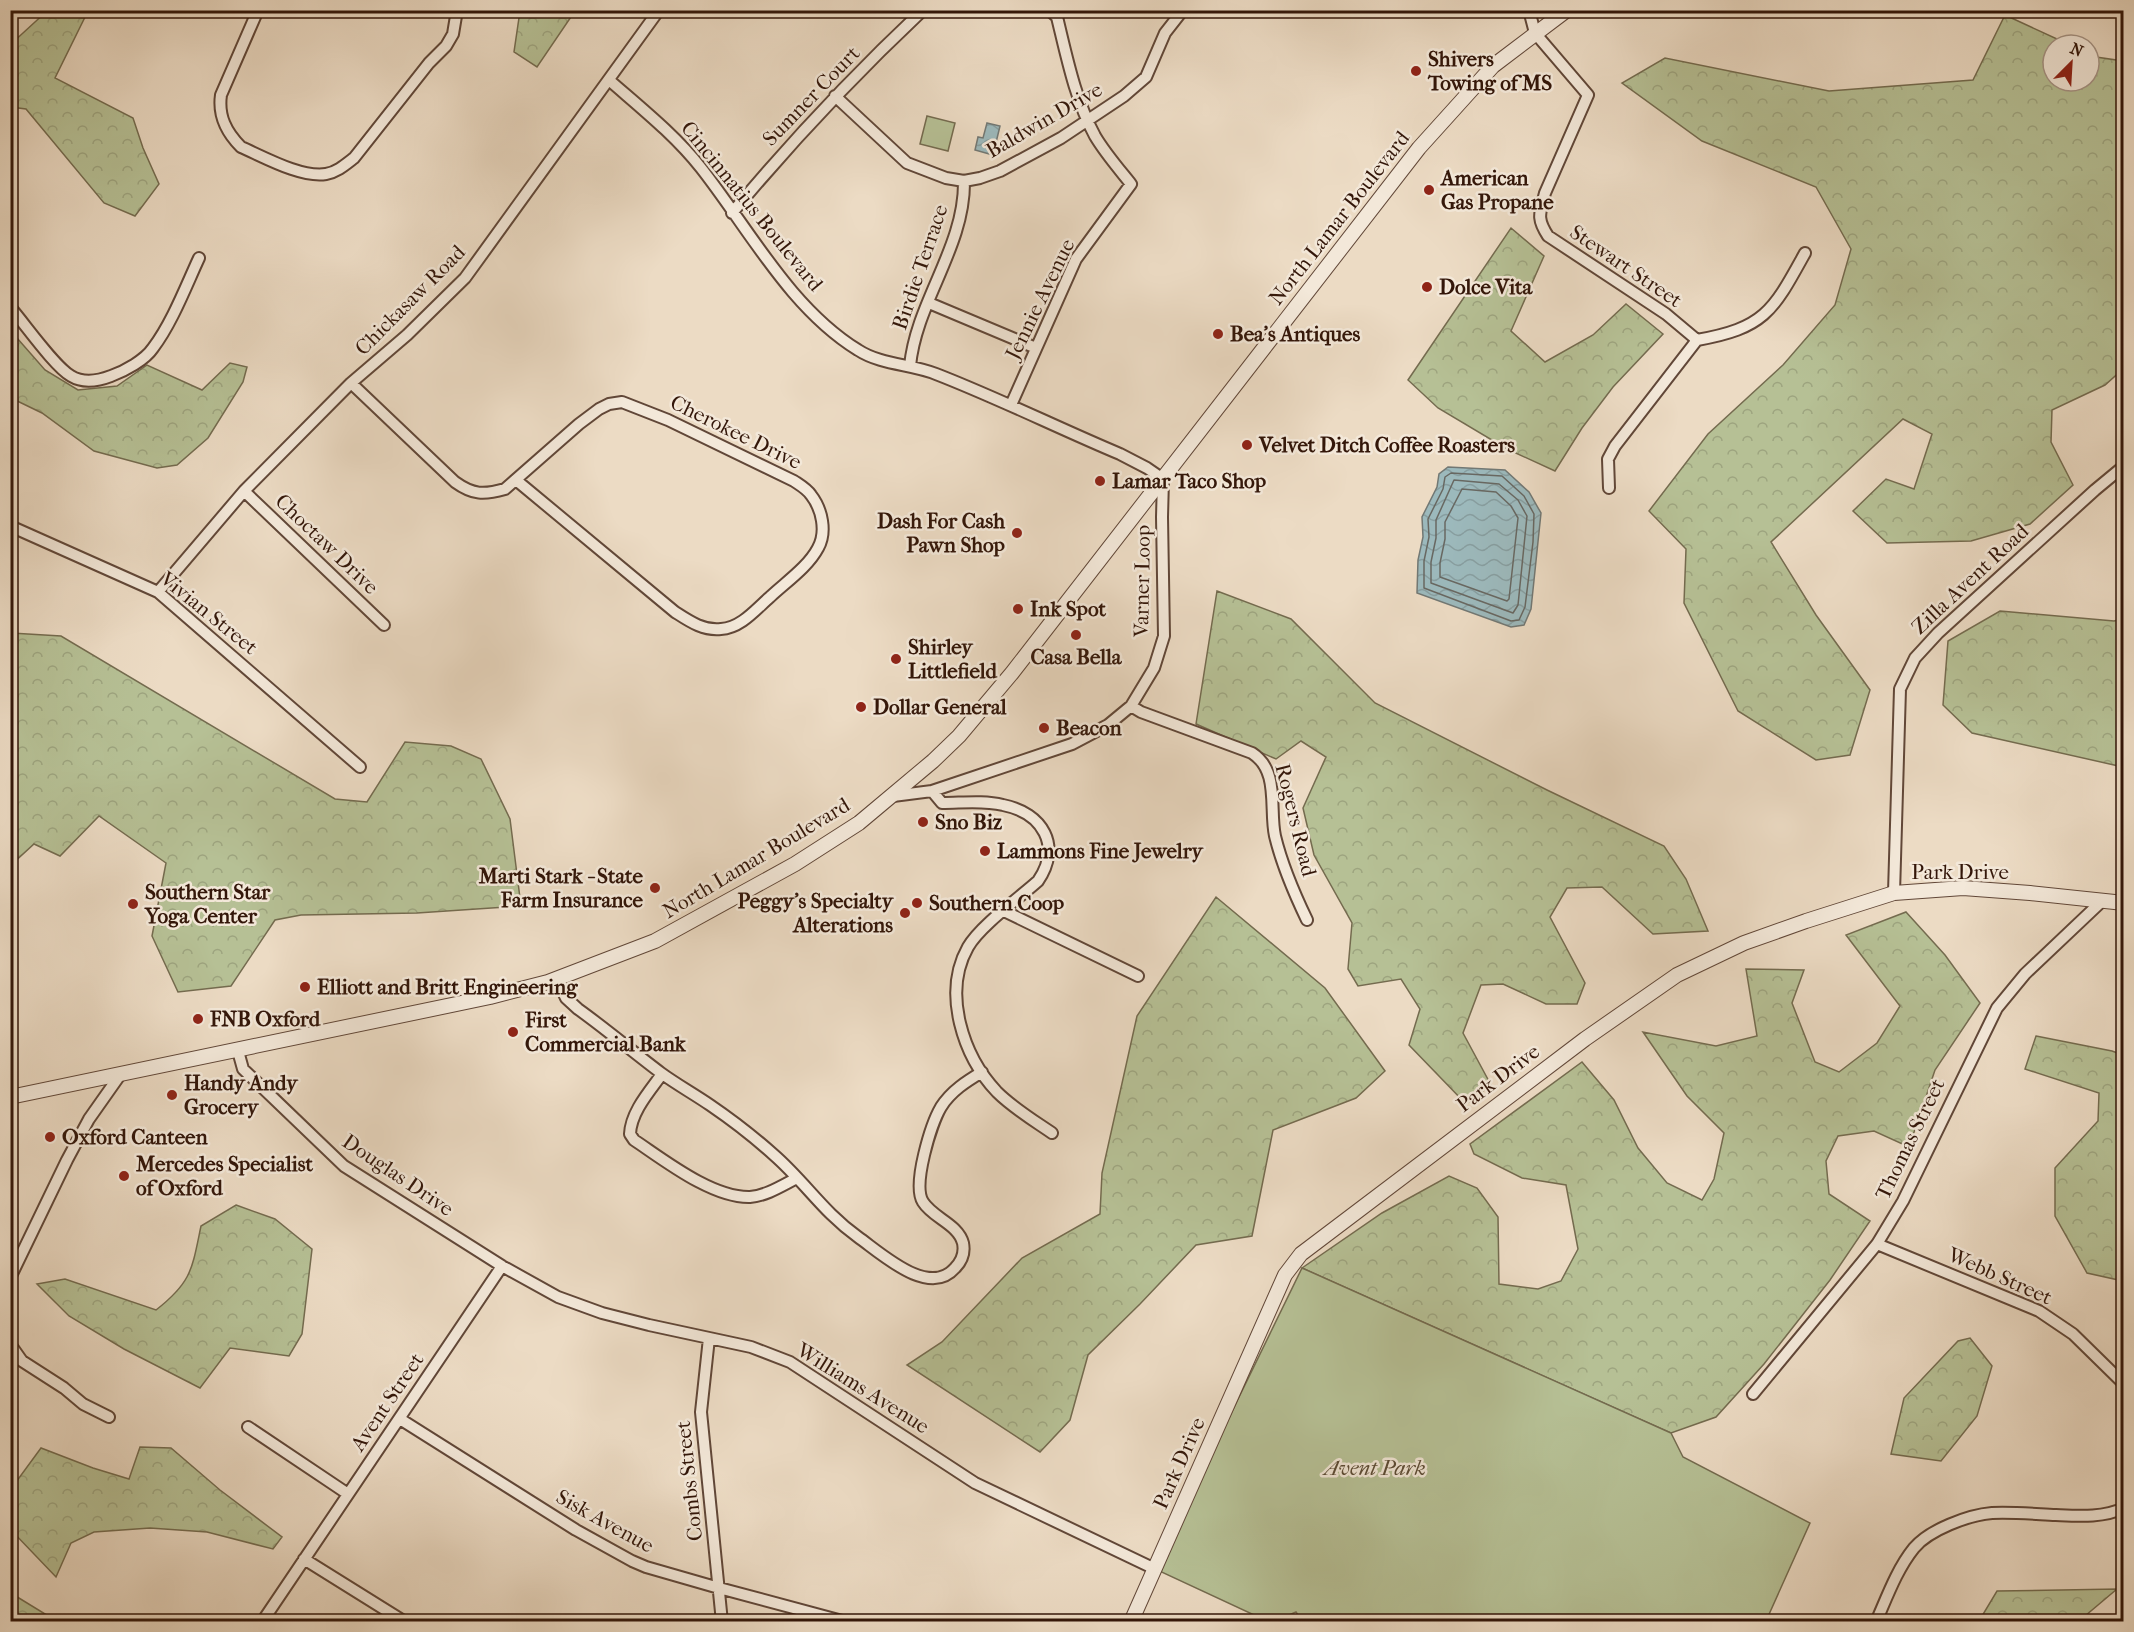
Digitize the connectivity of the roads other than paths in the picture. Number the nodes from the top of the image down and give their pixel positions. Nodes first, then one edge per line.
1 (258, 10) edge
2 (457, 10) edge
3 (659, 10) edge
4 (923, 10) edge
5 (1049, 10) edge
6 (1183, 10) edge
7 (1529, 10) edge
8 (1568, 10) edge
9 (1535, 33) junction
10 (609, 80) junction
11 (836, 96) junction
12 (1087, 120) junction
13 (964, 181) junction
14 (732, 213) junction
15 (1805, 253) dead end
16 (199, 258) dead end
17 (929, 303) junction
18 (10, 307) edge
19 (1696, 340) junction
20 (1036, 348) junction
21 (910, 366) junction
22 (351, 383) junction
23 (1011, 405) junction
24 (2124, 466) edge
25 (1163, 479) junction
26 (516, 480) junction
27 (1609, 489) dead end
28 (244, 491) junction
29 (10, 526) edge
30 (158, 592) junction
31 (384, 625) dead end
32 (1131, 706) junction
33 (360, 767) dead end
34 (932, 791) junction
35 (893, 796) junction
36 (1894, 893) junction
37 (2101, 902) junction
38 (2124, 903) edge
39 (1004, 911) junction
40 (1307, 920) dead end
41 (1138, 976) dead end
42 (557, 979) junction
43 (238, 1051) junction
44 (982, 1072) junction
45 (662, 1074) junction
46 (120, 1075) junction
47 (10, 1097) edge
48 (1052, 1133) dead end
49 (797, 1178) junction
50 (1877, 1244) junction
51 (502, 1266) junction
52 (10, 1278) edge
53 (710, 1338) junction
54 (10, 1344) edge
55 (2124, 1384) edge
56 (1753, 1394) dead end
57 (109, 1417) dead end
58 (400, 1419) junction
59 (248, 1428) dead end
60 (348, 1494) junction
61 (2124, 1508) edge
62 (304, 1559) junction
63 (1155, 1569) junction
64 (719, 1588) junction
65 (262, 1622) edge
66 (405, 1622) edge
67 (722, 1622) edge
68 (846, 1622) edge
69 (1131, 1622) edge
70 (1876, 1622) edge

1 - 2 street
3 - 10 street, Chickasaw Road
4 - 11 street, Sumner Court
5 - 12 street
6 - 12 street, Baldwin Drive
7 - 9 street
8 - 9 street, North Lamar Boulevard
9 - 19 street, Stewart Street
9 - 25 street, North Lamar Boulevard
10 - 14 street, Cincinnatius Boulevard
10 - 22 street, Chickasaw Road
11 - 13 street, Baldwin Drive
11 - 14 street, Sumner Court
12 - 13 street, Baldwin Drive
12 - 20 street, Jennie Avenue
13 - 17 street, Birdie Terrace
14 - 21 street, Cincinnatius Boulevard
15 - 19 street
16 - 18 street
17 - 20 street
17 - 21 street, Birdie Terrace
19 - 27 street
20 - 23 street, Jennie Avenue
21 - 23 street, Cincinnatius Boulevard
22 - 26 street, Cherokee Drive
22 - 28 street, Chickasaw Road
23 - 25 street, Cincinnatius Boulevard
24 - 36 street, Zilla Avent Road
25 - 32 street, Varner Loop
25 - 35 street, North Lamar Boulevard
26 - 26 street, Cherokee Drive
28 - 30 street, Chickasaw Road
28 - 31 street, Choctaw Drive
29 - 30 street, Vivian Street
30 - 33 street, Vivian Street
32 - 34 street, Varner Loop
32 - 40 street, Rogers Road
34 - 35 street, Varner Loop
34 - 39 street
35 - 42 street, North Lamar Boulevard
36 - 37 street, Park Drive
36 - 63 street, Park Drive
37 - 38 street, Park Drive
37 - 50 street, Thomas Street
39 - 41 street
39 - 44 street
42 - 43 street, North Lamar Boulevard
42 - 45 street
43 - 46 street, North Lamar Boulevard
43 - 51 street, Douglas Drive
44 - 48 street
44 - 49 street
45 - 49 street
45 - 49 street
46 - 47 street, North Lamar Boulevard
46 - 52 street
50 - 55 street, Webb Street
50 - 56 street, Thomas Street
51 - 53 street, Williams Avenue
51 - 58 street, Avent Street
53 - 63 street, Williams Avenue
53 - 64 street, Combs Street
54 - 57 street
58 - 60 street, Avent Street
58 - 64 street, Sisk Avenue
59 - 60 street
60 - 62 street, Avent Street
61 - 70 street
62 - 65 street, Avent Street
62 - 66 street
63 - 69 street, Park Drive
64 - 67 street, Combs Street
64 - 68 street, Sisk Avenue

